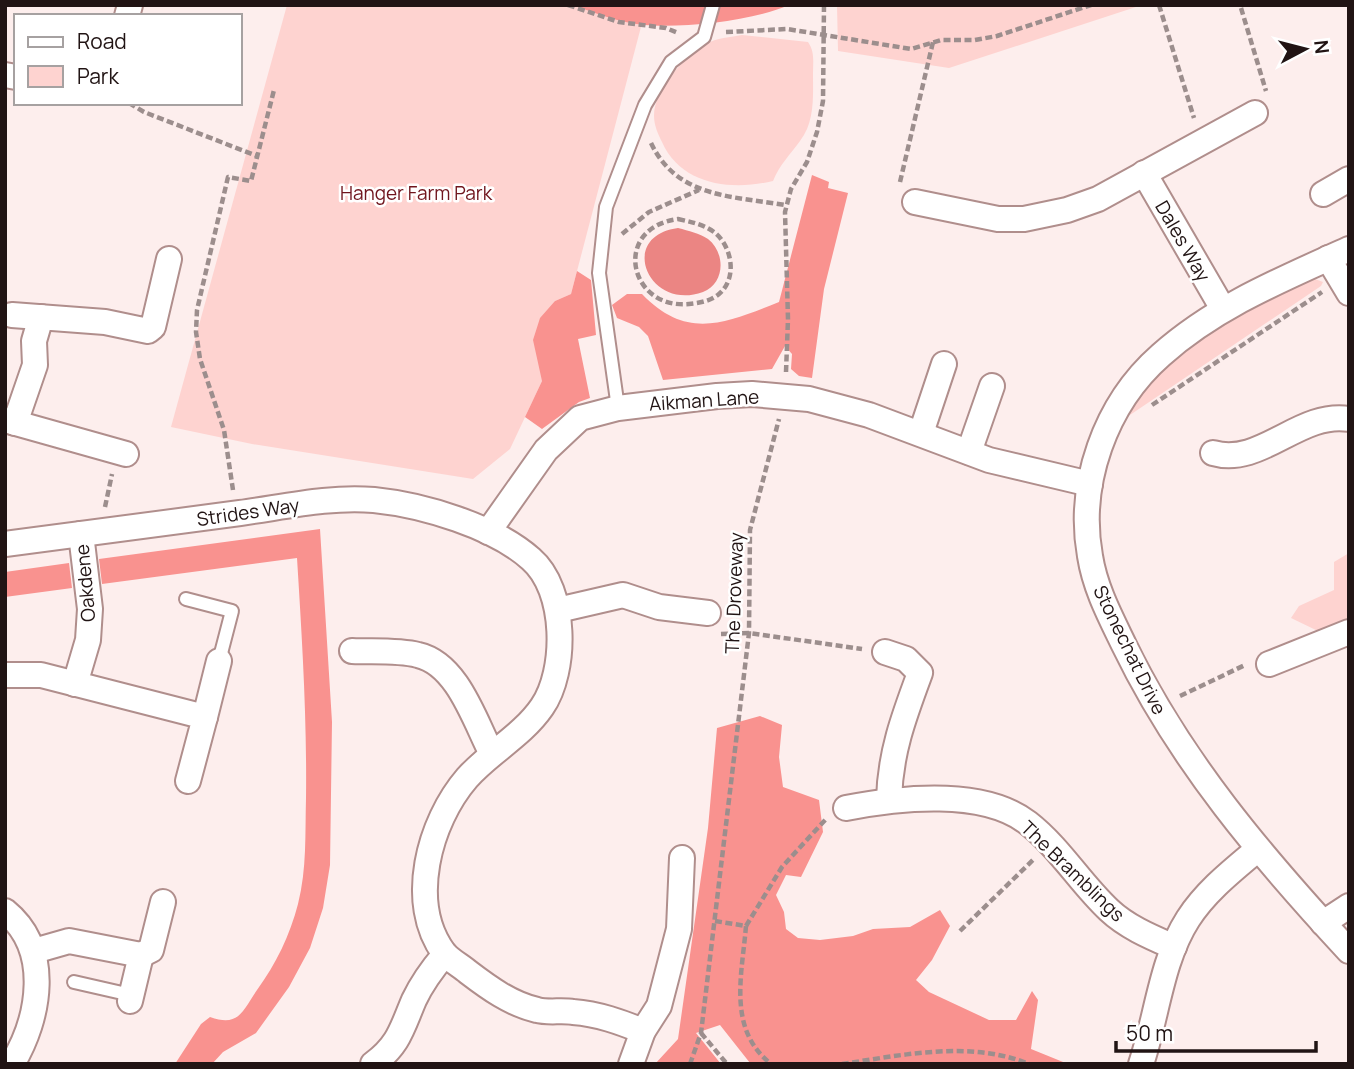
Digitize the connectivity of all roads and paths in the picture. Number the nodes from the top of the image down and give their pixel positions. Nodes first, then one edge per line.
1 (568, 5) edge
2 (713, 5) edge
3 (824, 5) edge
4 (1091, 5) edge
5 (1159, 5) edge
6 (1241, 8) dead end
7 (822, 35) junction
8 (700, 39) junction
9 (933, 42) junction
10 (274, 90) dead end
11 (132, 105) edge
12 (645, 105) junction
13 (1255, 113) joint
14 (1202, 142) junction
15 (257, 156) junction
16 (1144, 173) junction
17 (1349, 179) edge
18 (700, 190) junction
19 (907, 193) joint
20 (1323, 194) dead end
21 (785, 205) junction
22 (169, 259) dead end
23 (599, 265) junction
24 (1342, 270) edge
25 (682, 304) joint
26 (1223, 309) junction
27 (12, 315) dead end
28 (41, 317) junction
29 (944, 364) dead end
30 (992, 386) dead end
31 (785, 396) junction
32 (1149, 407) dead end
33 (618, 408) junction
34 (1349, 419) edge
35 (10, 421) edge
36 (921, 433) junction
37 (969, 452) junction
38 (122, 453) joint
39 (1213, 453) dead end
40 (1090, 484) junction
41 (238, 513) junction
42 (488, 532) junction
43 (91, 533) junction
44 (5, 544) edge
45 (186, 599) dead end
46 (558, 610) junction
47 (708, 613) joint
48 (1349, 632) edge
49 (749, 634) junction
50 (352, 651) dead end
51 (885, 652) joint
52 (219, 661) joint
53 (1269, 664) joint
54 (5, 674) edge
55 (75, 684) junction
56 (1158, 710) junction
57 (205, 717) junction
58 (492, 754) junction
59 (188, 781) dead end
60 (889, 800) junction
61 (846, 808) joint
62 (1049, 844) junction
63 (1258, 849) junction
64 (682, 858) dead end
65 (163, 902) dead end
66 (1349, 906) edge
67 (5, 911) edge
68 (715, 921) junction
69 (1323, 923) junction
70 (746, 926) junction
71 (960, 931) dead end
72 (1174, 947) junction
73 (34, 951) junction
74 (1349, 951) edge
75 (445, 954) junction
76 (141, 955) junction
77 (74, 982) dead end
78 (130, 998) joint
79 (643, 1031) junction
80 (701, 1033) junction
81 (379, 1062) edge
82 (12, 1064) edge
83 (631, 1064) edge
84 (690, 1064) edge
85 (727, 1064) edge
86 (771, 1064) edge
87 (842, 1064) edge
88 (1029, 1064) edge
89 (1141, 1064) edge

1 - 8 path
2 - 8 lane
3 - 7 path, The Droveway
4 - 9 path
5 - 14 path
6 - 13 path
7 - 8 path
7 - 9 path
7 - 21 path, The Droveway
8 - 12 lane
9 - 19 path
10 - 15 path
11 - 15 path
12 - 18 path
12 - 23 lane
13 - 14 street
14 - 16 street
15 - 41 path
16 - 19 street
16 - 26 street, Dales Way
17 - 20 street
18 - 21 path
18 - 23 path
21 - 31 path, The Droveway
22 - 28 street
23 - 33 lane
24 - 26 street, Stonechat Drive
24 - 32 path
25 - 25 path
26 - 40 street, Stonechat Drive
27 - 28 street
28 - 35 street
29 - 36 street
30 - 37 street
31 - 33 street, Aikman Lane
31 - 36 street, Aikman Lane
31 - 49 path, The Droveway
33 - 42 street, Aikman Lane
34 - 39 street
35 - 38 street
36 - 37 street, Aikman Lane
37 - 40 street, Aikman Lane
38 - 43 path
40 - 56 street, Stonechat Drive
41 - 42 street, Strides Way
41 - 43 street, Strides Way
42 - 46 street, Strides Way
43 - 44 street, Strides Way
43 - 55 street, Oakdene
45 - 52 lane
46 - 47 street
46 - 58 street
47 - 49 path
48 - 53 street
49 - 51 path
49 - 68 path, The Droveway
50 - 58 street
51 - 60 street
52 - 57 street
53 - 56 path
54 - 55 street
55 - 57 street
56 - 63 street, Stonechat Drive
57 - 59 street
58 - 75 street
60 - 61 street, The Bramblings
60 - 62 street, The Bramblings
61 - 70 path
62 - 71 path
62 - 72 street, The Bramblings
63 - 69 street, Stonechat Drive
63 - 72 street
64 - 79 street
65 - 76 street
66 - 69 street
67 - 73 street
68 - 70 path
68 - 80 path, The Droveway
69 - 74 street, Stonechat Drive
70 - 86 path
72 - 89 street
73 - 76 street
73 - 82 street
75 - 79 street
75 - 81 street
76 - 78 street
77 - 78 lane
79 - 83 street
80 - 84 path, The Droveway
80 - 85 path
87 - 88 path

